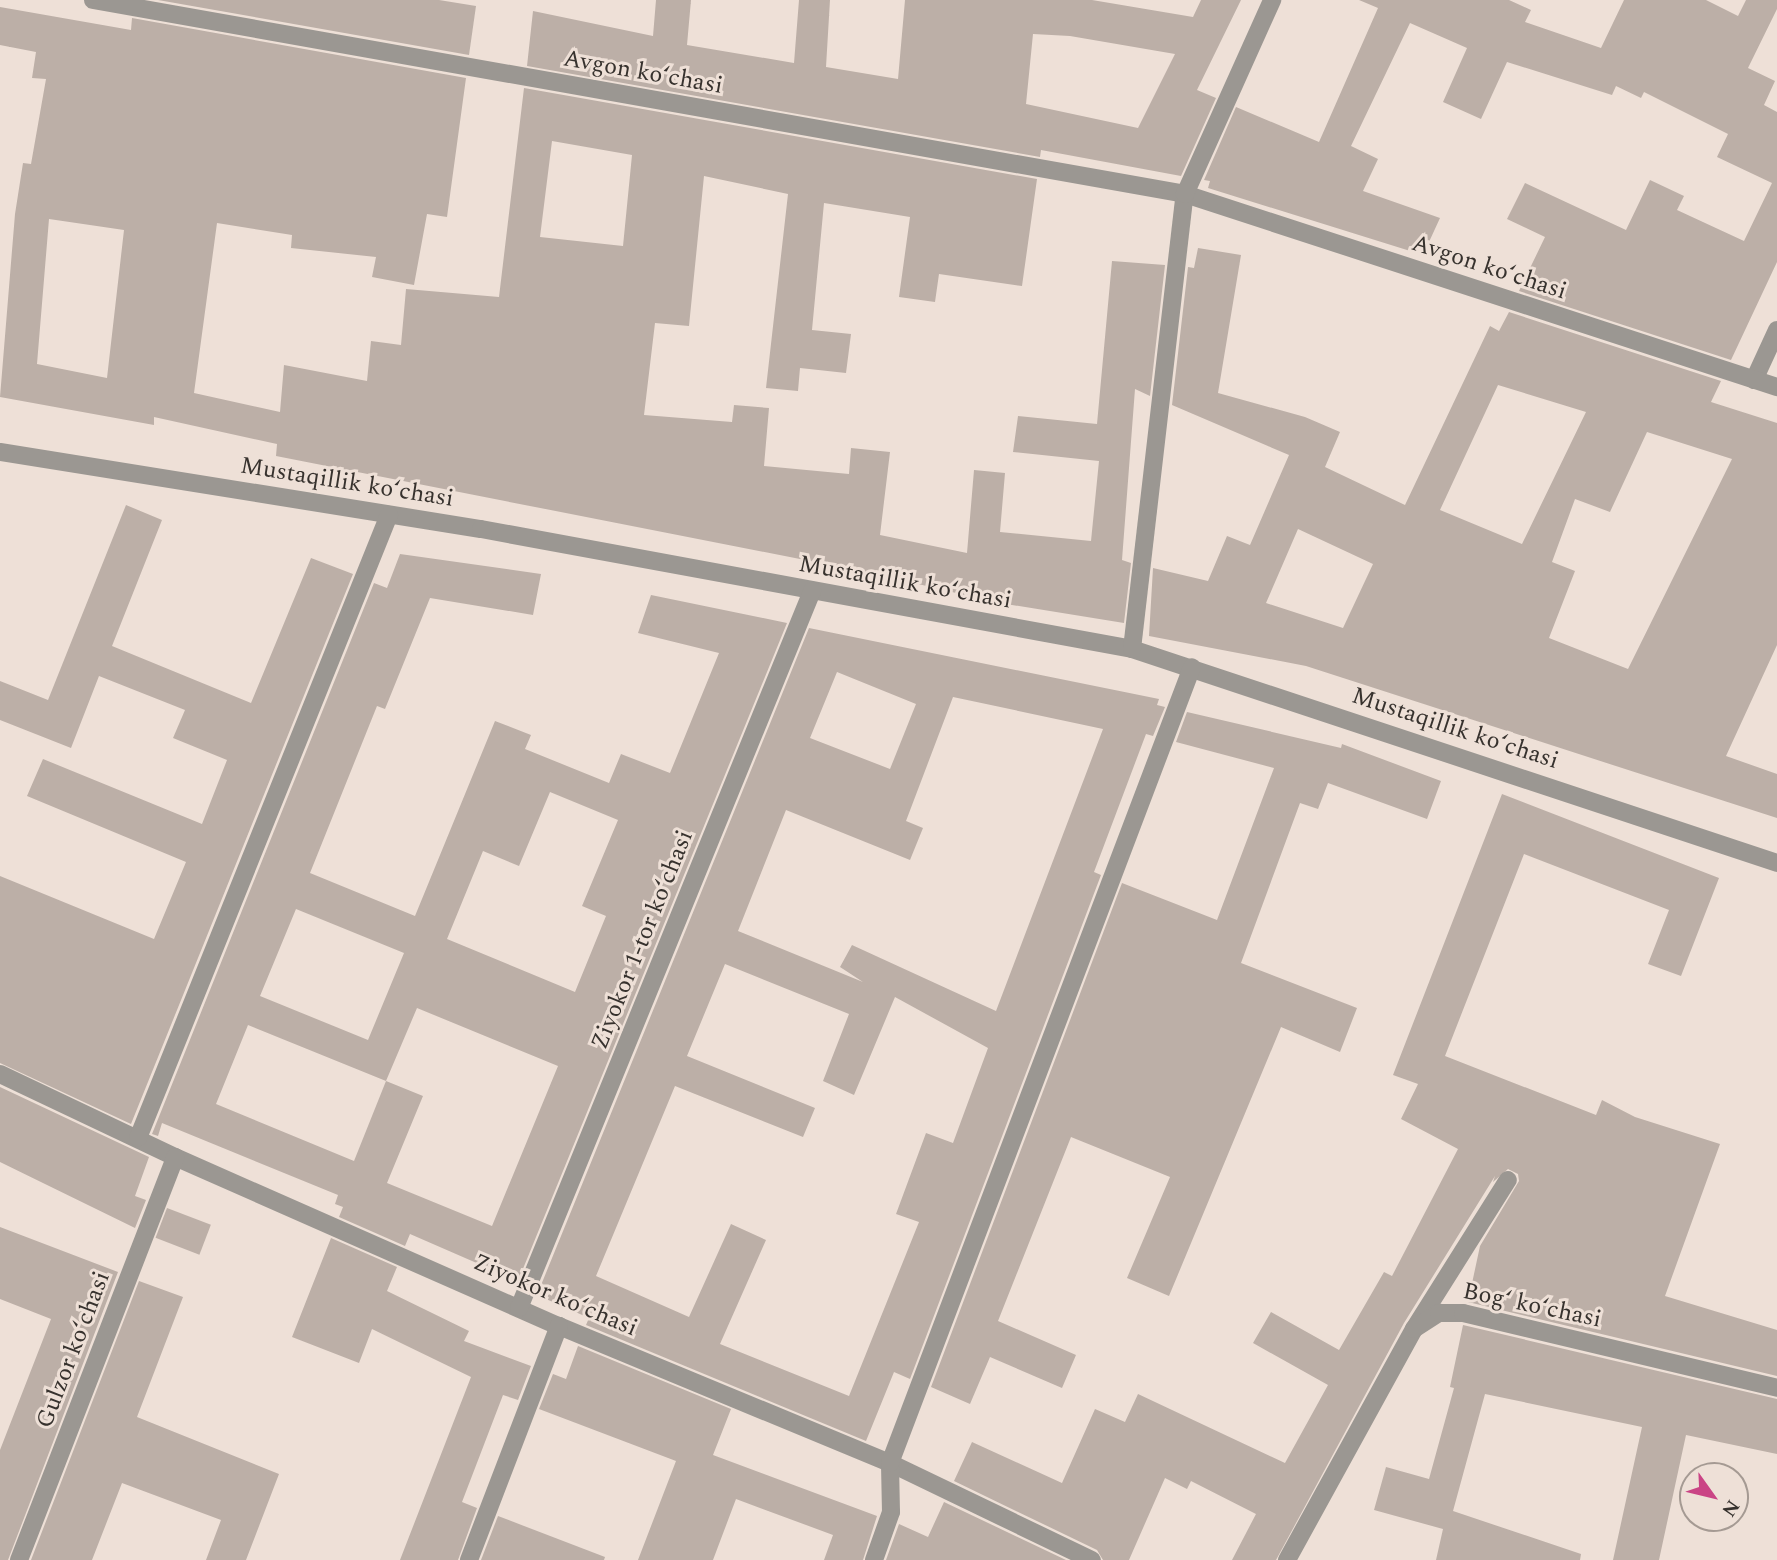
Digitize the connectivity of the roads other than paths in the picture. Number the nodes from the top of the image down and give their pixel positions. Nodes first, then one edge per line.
1 (93, 0) edge
2 (1272, 0) edge
3 (1185, 194) junction
4 (1777, 330) edge
5 (1754, 380) junction
6 (1777, 387) edge
7 (0, 453) edge
8 (389, 515) junction
9 (812, 591) junction
10 (1132, 649) junction
11 (1192, 667) junction
12 (1777, 863) edge
13 (0, 1074) edge
14 (138, 1138) junction
15 (175, 1157) junction
16 (1508, 1180) dead end
17 (519, 1308) junction
18 (559, 1326) junction
19 (1415, 1329) junction
20 (1777, 1388) edge
21 (890, 1463) junction
22 (19, 1560) edge
23 (469, 1560) edge
24 (874, 1560) edge
25 (1092, 1560) edge
26 (1287, 1560) edge

1 - 3 street, Avgon koʻchasi
2 - 3 street
3 - 5 street, Avgon koʻchasi
3 - 10 street
4 - 5 street
5 - 6 street, Avgon koʻchasi
7 - 8 street, Mustaqillik koʻchasi
8 - 9 street, Mustaqillik koʻchasi
8 - 14 street
9 - 10 street, Mustaqillik koʻchasi
9 - 17 street, Ziyokor 1-tor koʻchasi
10 - 11 street, Mustaqillik koʻchasi
11 - 12 street, Mustaqillik koʻchasi
11 - 21 street
13 - 14 street, Ziyokor koʻchasi
14 - 15 street, Ziyokor koʻchasi
15 - 17 street, Ziyokor koʻchasi
15 - 22 street, Gulzor koʻchasi
16 - 19 street
17 - 18 street, Ziyokor koʻchasi
18 - 21 street, Ziyokor koʻchasi
18 - 23 street
19 - 20 street, Bogʻ koʻchasi
19 - 26 street
21 - 24 street
21 - 25 street, Ziyokor koʻchasi

